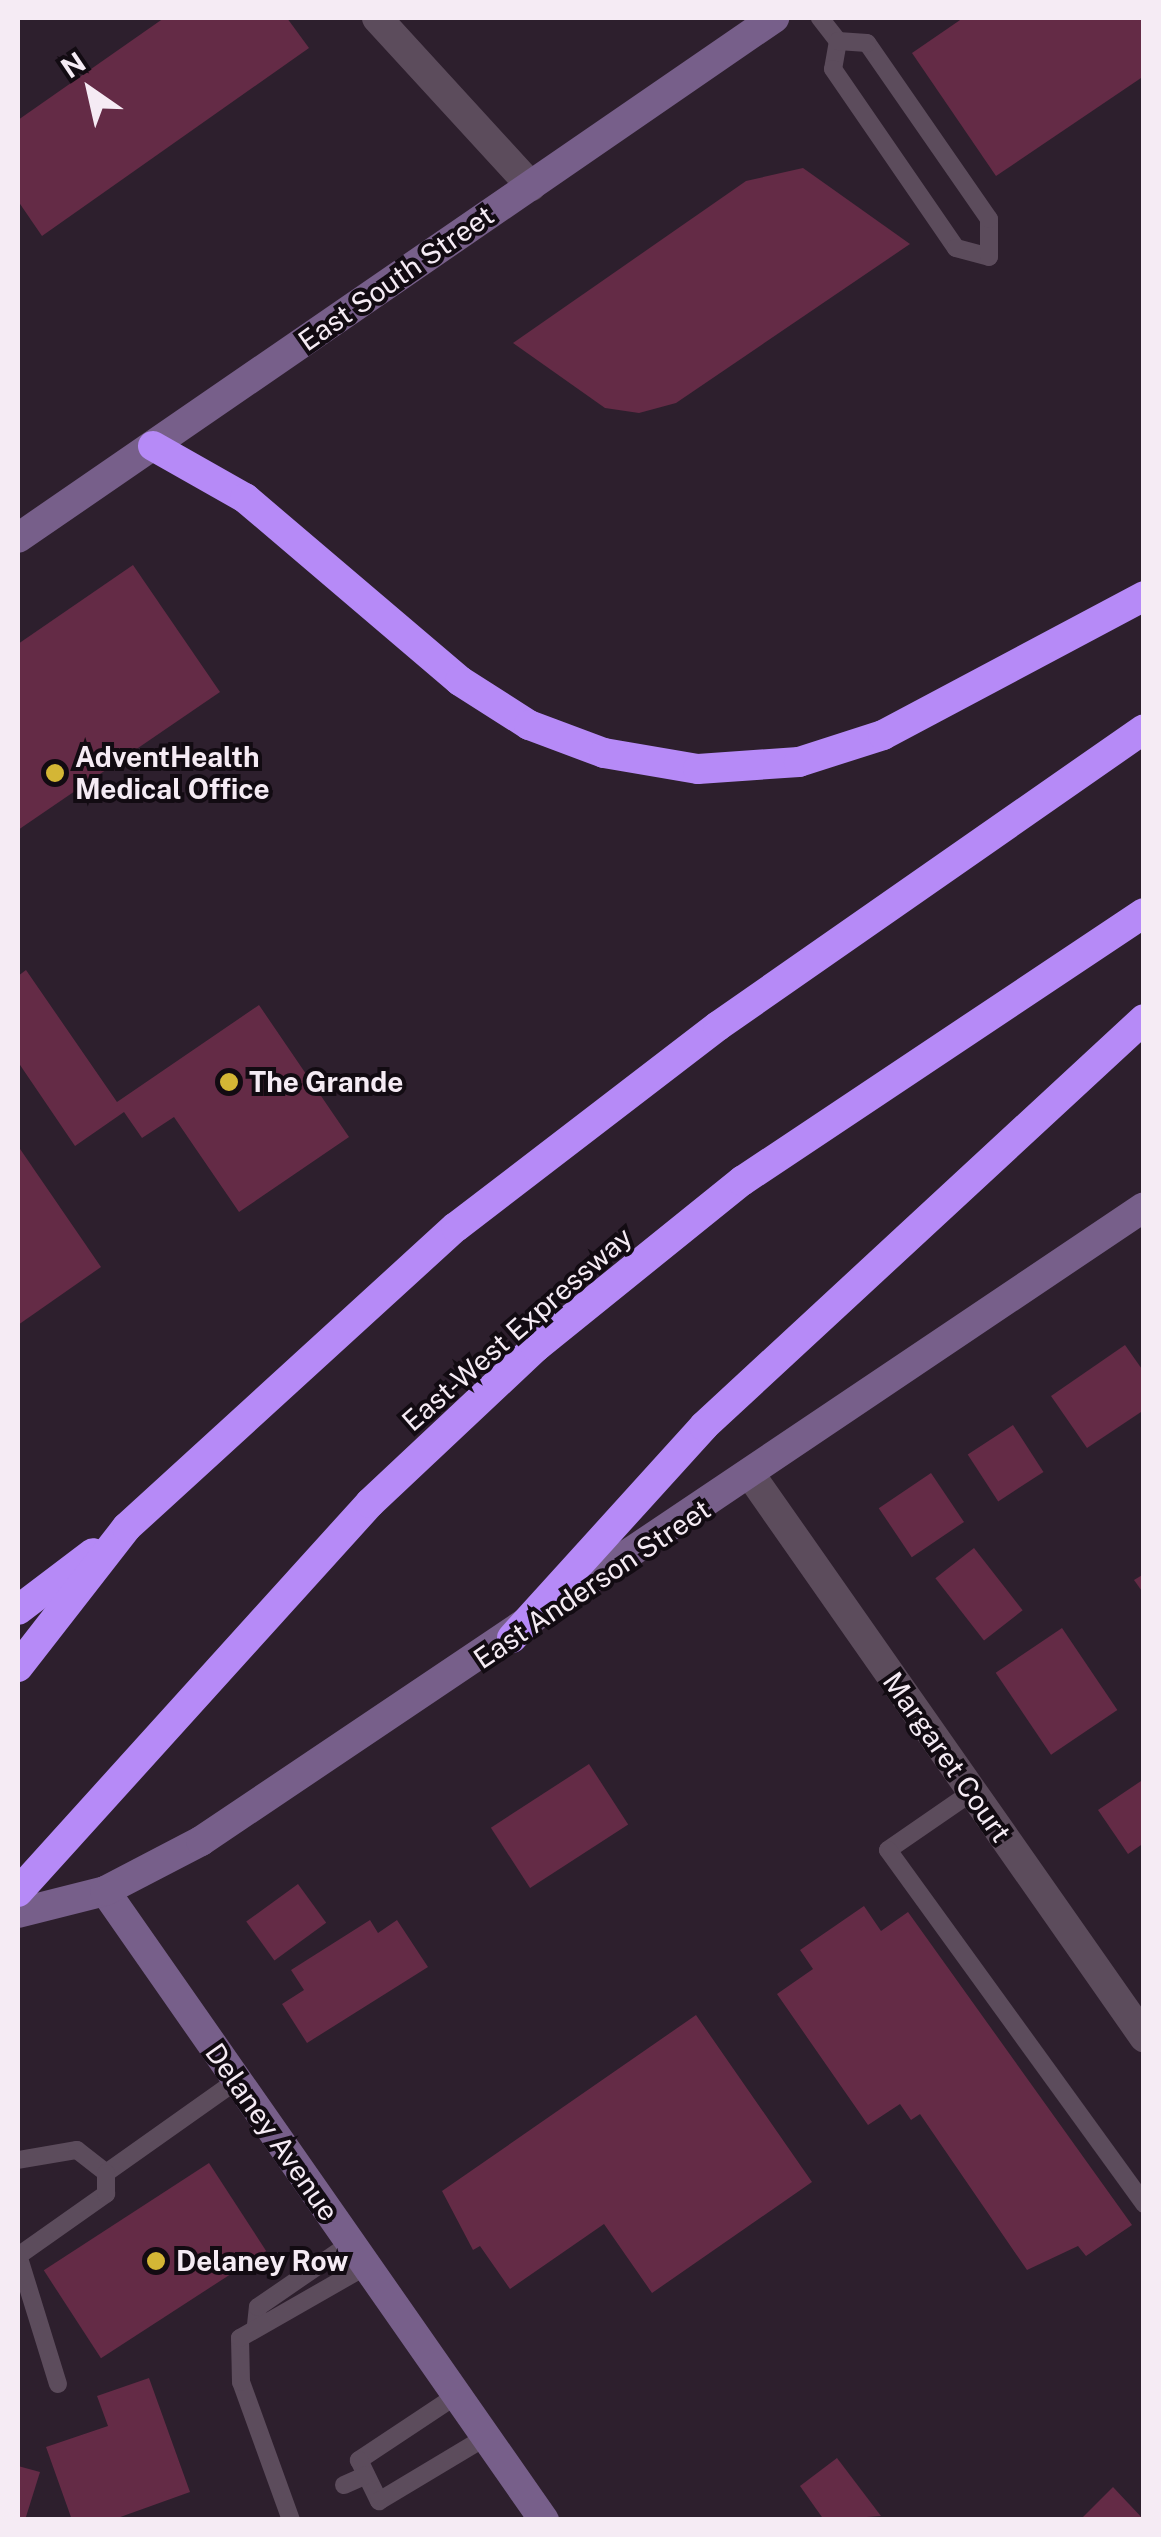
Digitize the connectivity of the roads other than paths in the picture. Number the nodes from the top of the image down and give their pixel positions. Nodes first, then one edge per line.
1 (377, 18) edge
2 (774, 18) edge
3 (820, 18) edge
4 (838, 41) junction
5 (531, 186) junction
6 (153, 446) junction
7 (18, 538) edge
8 (1144, 596) edge
9 (1144, 729) edge
10 (1144, 912) edge
11 (1144, 1019) edge
12 (1144, 1207) edge
13 (752, 1477) junction
14 (127, 1527) junction
15 (18, 1610) edge
16 (512, 1638) junction
17 (18, 1666) edge
18 (972, 1792) junction
19 (105, 1891) junction
20 (18, 1892) edge
21 (18, 1913) edge
22 (1144, 2038) edge
23 (236, 2081) junction
24 (18, 2160) edge
25 (106, 2173) junction
26 (1144, 2204) edge
27 (359, 2255) junction
28 (18, 2256) edge
29 (256, 2325) junction
30 (58, 2384) dead end
31 (457, 2395) junction
32 (486, 2437) junction
33 (366, 2475) junction
34 (344, 2485) dead end
35 (291, 2520) edge
36 (544, 2520) edge

1 - 5 street
2 - 5 main road, East South Street
3 - 4 lane
4 - 4 lane
5 - 6 main road, East South Street
6 - 7 main road, East South Street
6 - 8 highway
9 - 14 highway
10 - 20 highway, East-West Expressway
11 - 16 highway
12 - 13 main road, East Anderson Street
13 - 16 main road, East Anderson Street
13 - 18 street, Margaret Court
14 - 15 highway
14 - 17 highway
16 - 19 main road, East Anderson Street
18 - 22 street, Margaret Court
18 - 26 lane
19 - 21 main road, East Anderson Street
19 - 23 main road, Delaney Avenue
23 - 25 lane
23 - 27 main road, Delaney Avenue
24 - 25 lane
25 - 28 lane
27 - 29 lane
27 - 29 lane
27 - 31 main road, Delaney Avenue
28 - 30 lane
29 - 35 lane
31 - 32 main road, Delaney Avenue
31 - 33 lane
32 - 33 lane
32 - 36 main road, Delaney Avenue
33 - 34 lane

